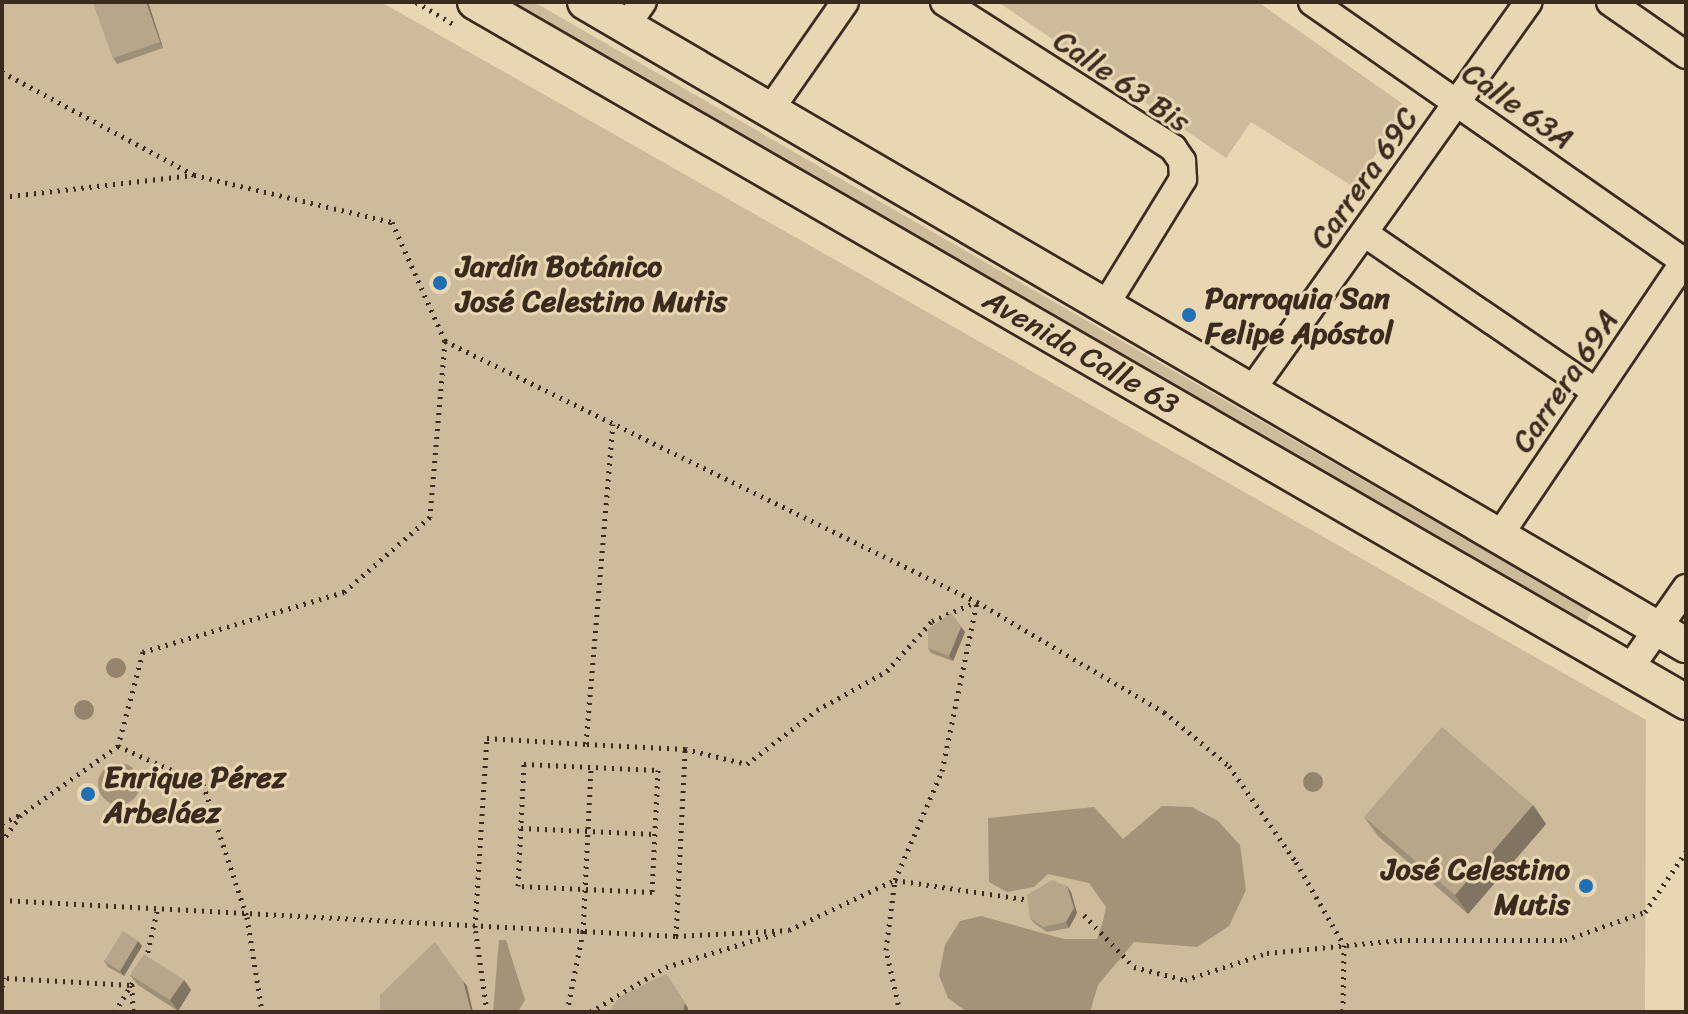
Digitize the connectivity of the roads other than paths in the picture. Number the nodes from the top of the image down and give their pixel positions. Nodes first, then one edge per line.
1 (475, 2) edge
2 (585, 2) edge
3 (845, 2) edge
4 (944, 2) edge
5 (1313, 2) edge
6 (1528, 2) edge
7 (1610, 2) edge
8 (635, 14) edge
9 (1686, 55) edge
10 (1456, 103) junction
11 (770, 110) junction
12 (1364, 233) junction
13 (1685, 263) edge
14 (1105, 306) junction
15 (1251, 391) junction
16 (1596, 392) junction
17 (1499, 536) junction
18 (1686, 588) edge
19 (1672, 637) edge
20 (1630, 668) junction
21 (1686, 702) edge

1 - 20 main road, Avenida Calle 63
2 - 8 main road, Avenida Calle 63
3 - 11 street
4 - 14 street, Calle 63 Bis
5 - 10 street, Calle 63A
6 - 10 street, Carrera 69C
7 - 9 street
8 - 11 main road, Avenida Calle 63
10 - 12 street, Carrera 69C
10 - 13 street, Calle 63A
11 - 14 main road, Avenida Calle 63
12 - 15 street, Carrera 69C
12 - 16 street
13 - 16 street, Carrera 69A
14 - 15 main road, Avenida Calle 63
15 - 17 main road, Avenida Calle 63
16 - 17 street, Carrera 69A
17 - 19 main road, Avenida Calle 63
18 - 19 street
19 - 20 street
20 - 21 main road, Avenida Calle 63

